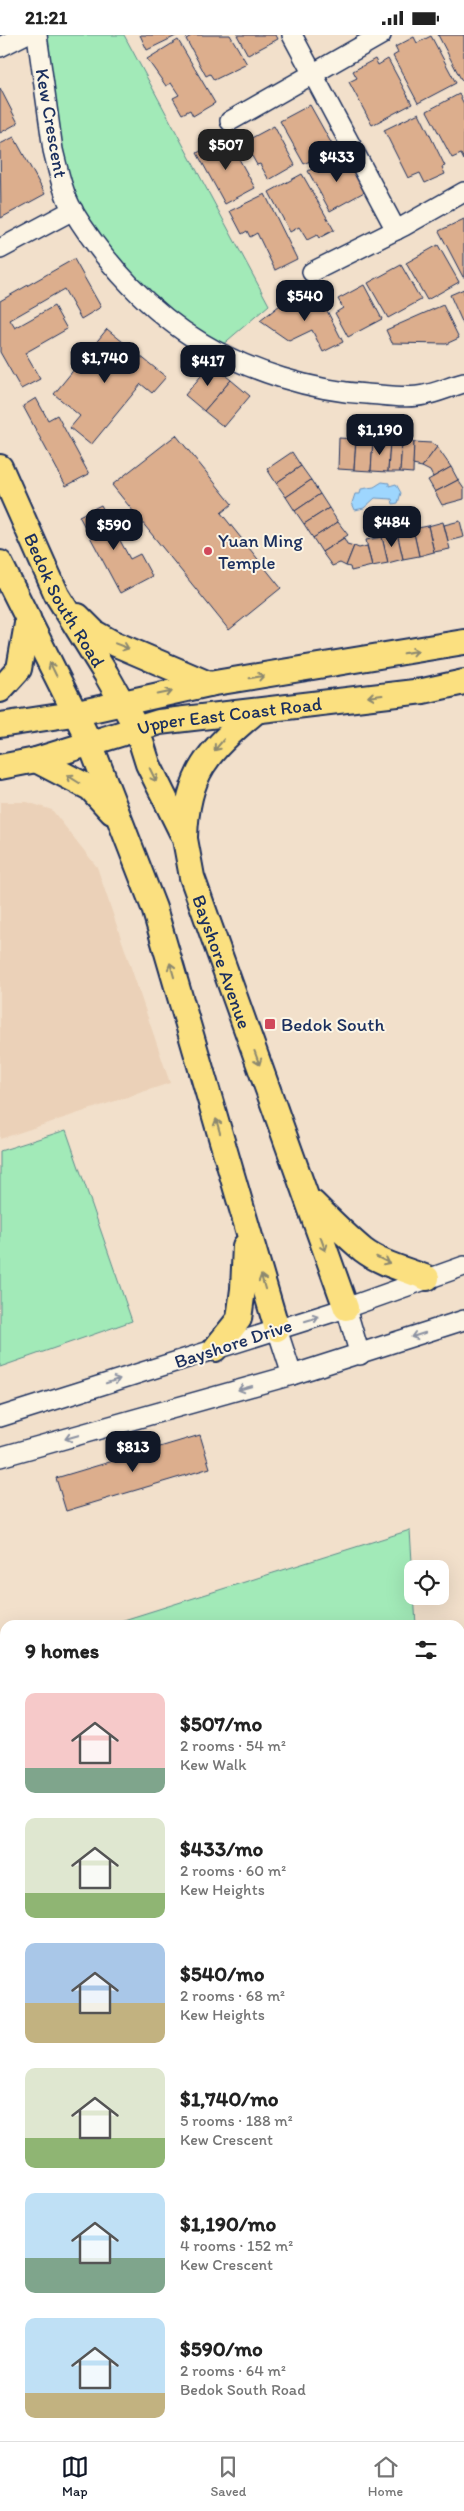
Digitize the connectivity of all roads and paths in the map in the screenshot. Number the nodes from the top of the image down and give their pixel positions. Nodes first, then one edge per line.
1 (24, 35) edge
2 (37, 35) edge
3 (292, 35) edge
4 (381, 35) edge
5 (0, 47) edge
6 (313, 73) junction
7 (230, 121) dead end
8 (464, 193) edge
9 (73, 210) junction
10 (396, 230) junction
11 (0, 249) edge
12 (312, 272) dead end
13 (464, 383) edge
14 (0, 467) edge
15 (0, 563) edge
16 (57, 595) junction
17 (28, 618) junction
18 (464, 642) edge
19 (464, 682) edge
20 (209, 684) junction
21 (0, 690) edge
22 (121, 703) junction
23 (256, 712) junction
24 (74, 713) junction
25 (0, 725) edge
26 (136, 729) junction
27 (90, 743) junction
28 (36, 760) junction
29 (0, 767) edge
30 (122, 822) junction
31 (185, 839) junction
32 (306, 1196) junction
33 (241, 1206) junction
34 (464, 1266) edge
35 (427, 1278) junction
36 (346, 1308) junction
37 (464, 1320) edge
38 (277, 1329) junction
39 (216, 1349) junction
40 (360, 1355) junction
41 (292, 1375) junction
42 (0, 1417) edge
43 (0, 1457) edge

1 - 5 street
2 - 9 street, Kew Crescent
3 - 6 street
4 - 6 street
6 - 7 street
6 - 10 street
8 - 10 street
9 - 11 street
9 - 13 street, Kew Crescent
10 - 12 street
14 - 16 main road, Bedok South Road
15 - 17 main road
16 -> 20 main road
16 - 22 main road, Bedok South Road
17 - 21 main road
24 -> 17 main road
20 -> 18 main road, Upper East Coast Road
19 -> 23 main road, Upper East Coast Road
22 -> 20 main road, Upper East Coast Road
22 - 24 main road, Upper East Coast Road
22 - 26 main road, Bedok South Road
23 - 26 main road, Upper East Coast Road
23 -> 31 main road
24 - 25 main road, Upper East Coast Road
24 - 27 main road
26 - 27 main road, Upper East Coast Road
26 -> 31 main road, Bayshore Avenue
27 - 28 main road, Upper East Coast Road
27 - 30 main road
28 - 29 main road, Upper East Coast Road
30 -> 28 main road
33 -> 30 main road
31 -> 32 main road, Bayshore Avenue
32 -> 35 main road, Bayshore Avenue
32 -> 36 main road, Bayshore Avenue
38 -> 33 main road
33 - 39 main road
34 - 35 street, Bayshore Drive
35 - 36 street, Bayshore Drive
38 -> 36 street, Bayshore Drive
36 - 40 street, Bayshore Avenue
37 -> 40 street
38 - 39 street, Bayshore Drive
38 - 41 street
42 -> 39 street, Bayshore Drive
40 - 41 street
41 -> 43 street

